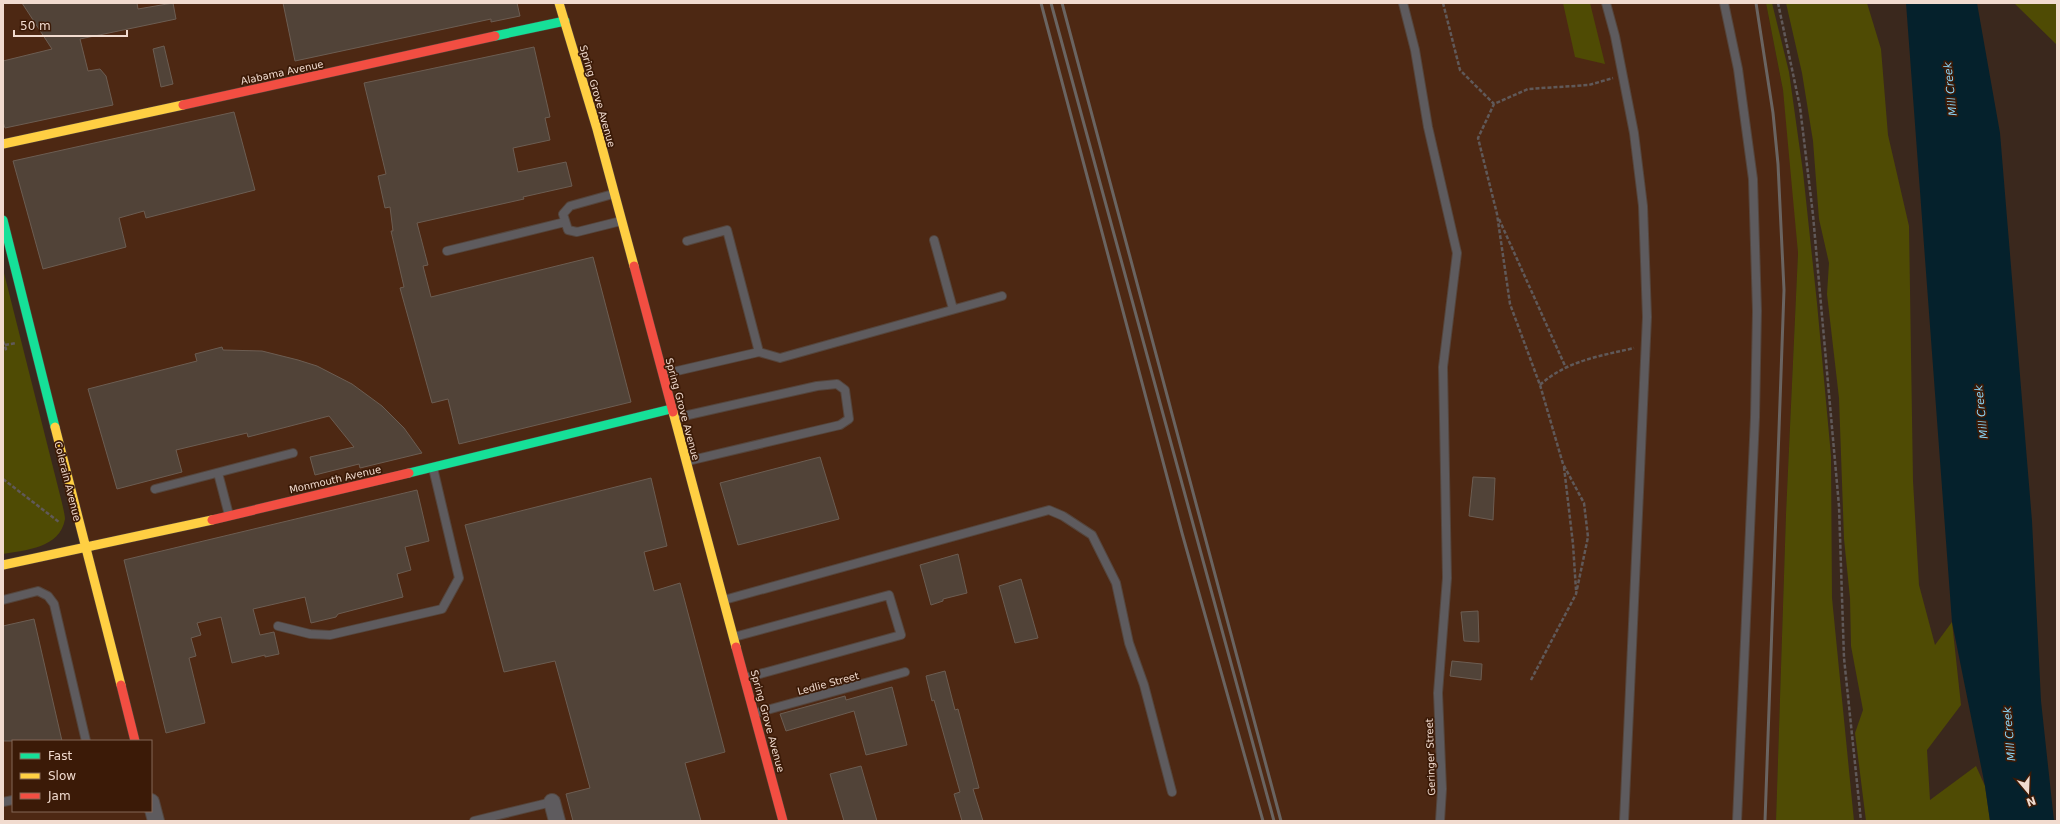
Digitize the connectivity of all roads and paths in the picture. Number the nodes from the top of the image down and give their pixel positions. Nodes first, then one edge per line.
1 (559, 3) edge
2 (1403, 3) edge
3 (1443, 3) edge
4 (1606, 3) edge
5 (1724, 3) edge
6 (1778, 3) edge
7 (565, 21) junction
8 (1623, 75) junction
9 (1494, 104) junction
10 (3, 144) edge
11 (614, 193) junction
12 (1497, 214) junction
13 (3, 220) edge
14 (621, 221) junction
15 (565, 222) junction
16 (934, 240) dead end
17 (687, 241) dead end
18 (447, 251) dead end
19 (1002, 296) dead end
20 (953, 309) junction
21 (3, 341) edge
22 (1646, 346) junction
23 (3, 350) edge
24 (759, 352) junction
25 (1566, 368) junction
26 (662, 374) junction
27 (1540, 386) junction
28 (672, 413) junction
29 (293, 453) dead end
30 (685, 462) junction
31 (1563, 464) junction
32 (433, 467) junction
33 (218, 472) junction
34 (3, 479) edge
35 (155, 489) dead end
36 (229, 515) junction
37 (59, 522) dead end
38 (85, 548) junction
39 (3, 565) edge
40 (1576, 594) junction
41 (3, 600) edge
42 (723, 600) junction
43 (278, 626) dead end
44 (734, 638) junction
45 (906, 672) dead end
46 (745, 678) junction
47 (1531, 680) dead end
48 (755, 714) junction
49 (86, 740) edge
50 (135, 740) edge
51 (1172, 792) dead end
52 (552, 802) joint
53 (152, 806) edge
54 (156, 821) edge
55 (474, 821) edge
56 (557, 821) edge
57 (783, 821) edge
58 (1440, 821) edge
59 (1624, 821) edge
60 (1737, 821) edge
61 (1861, 821) edge

1 - 7 street, Spring Grove Avenue
2 - 58 lane, Geringer Street
3 - 9 path
4 - 8 lane
5 - 60 lane
6 - 61 path
7 - 10 street, Alabama Avenue
7 - 11 street, Spring Grove Avenue
8 - 9 path
8 - 22 lane
9 - 12 path
11 - 14 street, Spring Grove Avenue
11 - 15 lane
12 - 25 path
12 - 27 path
13 - 38 street, Colerain Avenue
14 - 15 lane
14 - 26 street, Spring Grove Avenue
15 - 18 lane
16 - 20 lane
17 - 24 lane
19 - 20 lane
20 - 24 lane
21 - 23 path
22 - 25 path
22 - 59 lane
24 - 26 lane
25 - 27 path
26 - 28 street, Spring Grove Avenue
27 - 31 path
28 - 30 street, Spring Grove Avenue
28 - 30 lane
28 - 32 street, Monmouth Avenue
29 - 33 lane
30 - 42 street, Spring Grove Avenue
31 - 40 path
31 - 40 path
32 - 36 street, Monmouth Avenue
32 - 43 lane
33 - 35 lane
33 - 36 lane
34 - 37 path
36 - 38 street, Monmouth Avenue
38 - 39 street, Monmouth Avenue
38 - 50 street, Colerain Avenue
40 - 47 path
41 - 49 lane
42 - 44 street, Spring Grove Avenue
42 - 51 lane
44 - 46 street, Spring Grove Avenue
44 - 46 lane
45 - 48 lane, Ledlie Street
46 - 48 street, Spring Grove Avenue
48 - 57 street, Spring Grove Avenue
52 - 55 lane
52 - 56 street
53 - 54 street

